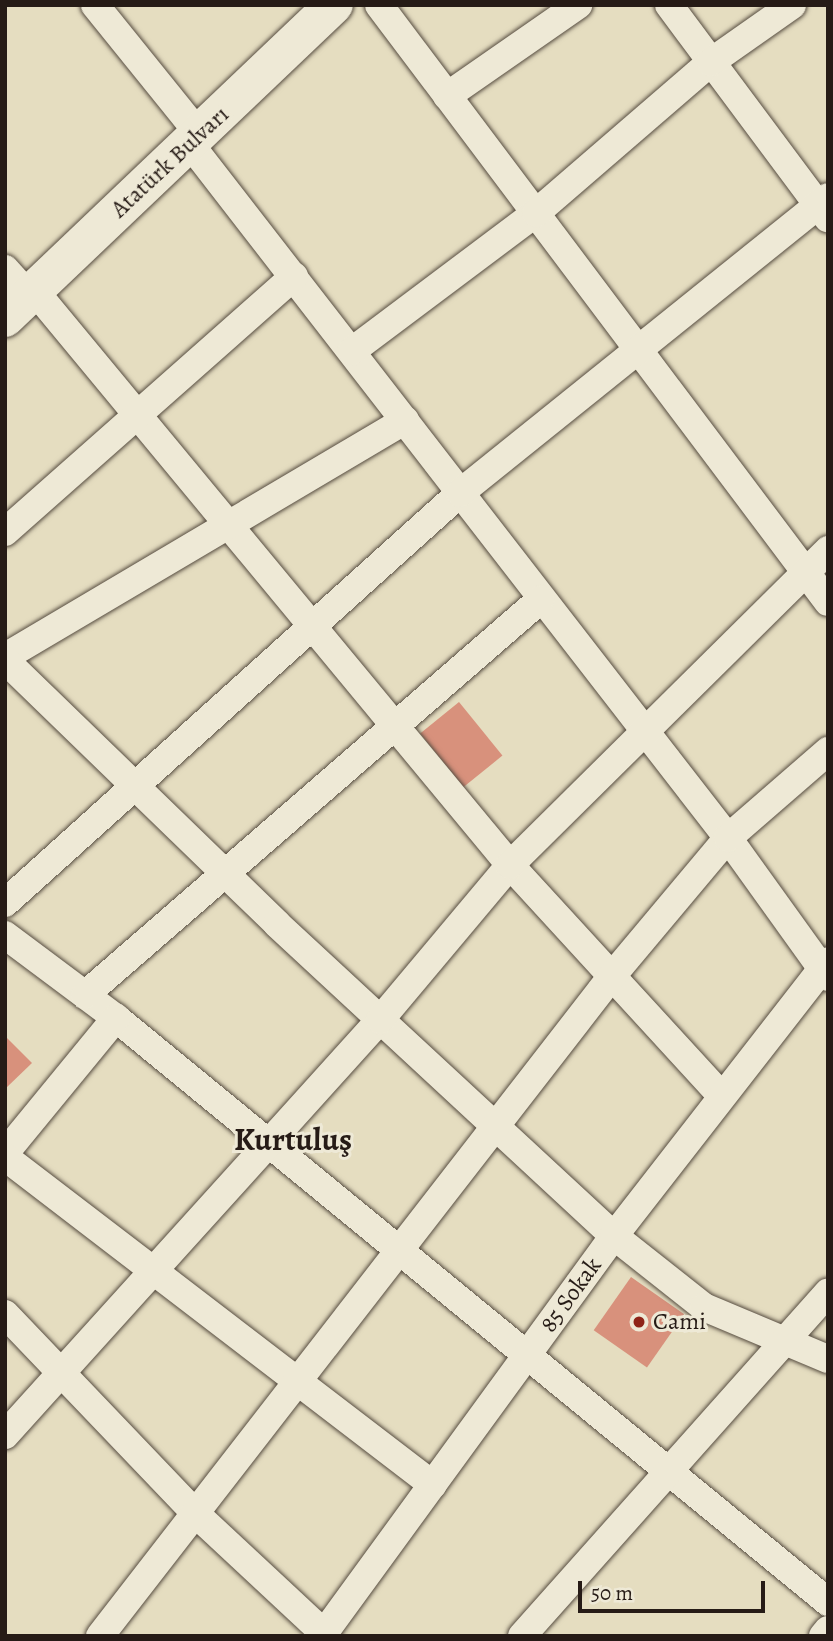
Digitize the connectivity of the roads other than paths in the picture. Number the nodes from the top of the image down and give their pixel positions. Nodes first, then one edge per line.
1 (95, 5) edge
2 (316, 5) edge
3 (334, 5) edge
4 (379, 5) edge
5 (578, 5) edge
6 (669, 5) edge
7 (792, 5) edge
8 (711, 62) junction
9 (447, 96) junction
10 (191, 134) junction
11 (824, 206) edge
12 (536, 213) junction
13 (294, 276) junction
14 (15, 294) edge
15 (639, 350) junction
16 (352, 351) junction
17 (137, 416) junction
18 (405, 420) junction
19 (460, 493) junction
20 (225, 523) junction
21 (5, 532) edge
22 (828, 550) edge
23 (805, 571) junction
24 (540, 600) junction
25 (828, 601) edge
26 (309, 627) junction
27 (5, 658) edge
28 (393, 727) junction
29 (642, 733) junction
30 (828, 751) edge
31 (134, 785) junction
32 (728, 838) junction
33 (510, 865) junction
34 (224, 873) junction
35 (5, 903) edge
36 (5, 935) edge
37 (825, 968) edge
38 (611, 976) junction
39 (85, 995) junction
40 (116, 1018) junction
41 (380, 1020) junction
42 (721, 1095) junction
43 (497, 1127) junction
44 (267, 1143) junction
45 (5, 1155) edge
46 (614, 1236) junction
47 (398, 1251) junction
48 (153, 1270) junction
49 (828, 1293) edge
50 (5, 1314) edge
51 (786, 1341) junction
52 (527, 1357) junction
53 (828, 1359) edge
54 (61, 1373) junction
55 (297, 1381) junction
56 (5, 1435) edge
57 (667, 1472) junction
58 (433, 1485) junction
59 (195, 1513) junction
60 (828, 1602) edge
61 (828, 1630) edge
62 (324, 1635) edge
63 (100, 1636) edge
64 (522, 1636) edge
65 (823, 1636) edge

1 - 10 street
2 - 10 main road, Atatürk Bulvarı
3 - 10 main road, Atatürk Bulvarı
4 - 9 street
5 - 9 street
6 - 8 street
7 - 8 street
8 - 11 street
8 - 12 street
9 - 12 street
10 - 13 street
10 - 14 main road, Atatürk Bulvarı
11 - 15 street
12 - 15 street
12 - 16 street
13 - 16 street
13 - 17 street
14 - 17 street
15 - 19 street
15 - 23 street
16 - 18 street
17 - 20 street
17 - 21 street
18 - 19 street
18 - 20 street
19 - 24 street
19 - 26 street
20 - 26 street
20 - 27 street
22 - 23 street
23 - 25 street
23 - 29 street
24 - 28 street
24 - 29 street
26 - 28 street
26 - 31 street
27 - 31 street
28 - 33 street
28 - 34 street
29 - 32 street
29 - 33 street
30 - 32 street
31 - 34 street
31 - 35 street
32 - 37 street
32 - 38 street
33 - 38 street
33 - 41 street
34 - 39 street
34 - 41 street
36 - 39 street
37 - 42 street, 85 Sokak
38 - 42 street
38 - 43 street
39 - 40 street
40 - 44 street
40 - 45 street
41 - 43 street
41 - 44 street
42 - 46 street, 85 Sokak
43 - 46 street
43 - 47 street
44 - 47 street
44 - 48 street
45 - 48 street
46 - 51 street
46 - 52 street, 85 Sokak
47 - 52 street
47 - 55 street
48 - 54 street
48 - 55 street
49 - 51 street
50 - 54 street
51 - 53 street
51 - 57 street
52 - 57 street
52 - 58 street, 85 Sokak
54 - 56 street
54 - 59 street
55 - 58 street
55 - 59 street
57 - 60 street
57 - 64 street
58 - 62 street, 85 Sokak
59 - 62 street
59 - 63 street
61 - 65 street

